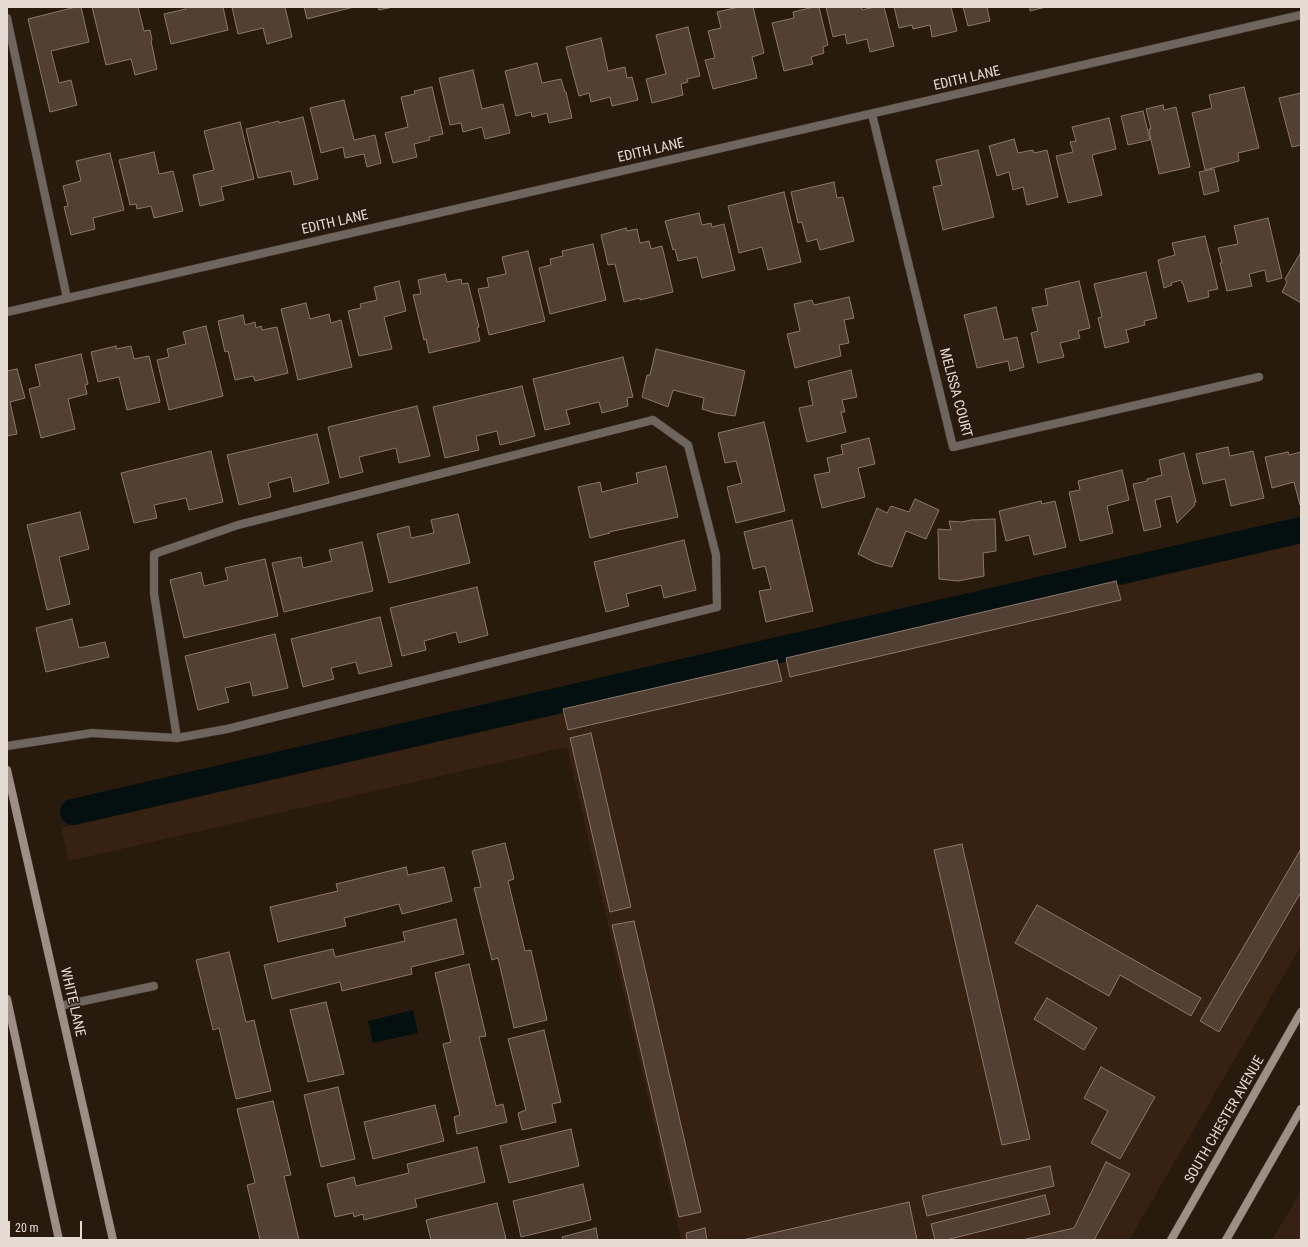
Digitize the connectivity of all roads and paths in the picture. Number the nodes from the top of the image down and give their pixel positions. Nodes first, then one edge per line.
1 (1301, 15) edge
2 (7, 18) edge
3 (872, 114) junction
4 (67, 298) junction
5 (7, 312) edge
6 (1259, 377) dead end
7 (177, 738) junction
8 (7, 746) edge
9 (7, 770) edge
10 (154, 986) dead end
11 (7, 999) edge
12 (60, 1006) junction
13 (1301, 1012) edge
14 (1301, 1108) edge
15 (59, 1240) edge
16 (113, 1240) edge
17 (1171, 1240) edge
18 (1226, 1240) edge

1 - 3 street, EDITH LANE
2 - 4 street
3 - 4 street, EDITH LANE
3 - 6 street, MELISSA COURT
4 - 5 street, EDITH LANE
7 - 7 street
7 - 8 street
9 - 12 main road, WHITE LANE
10 - 12 street
11 - 15 main road
12 - 16 main road, WHITE LANE
13 - 17 main road, SOUTH CHESTER AVENUE
14 - 18 main road

